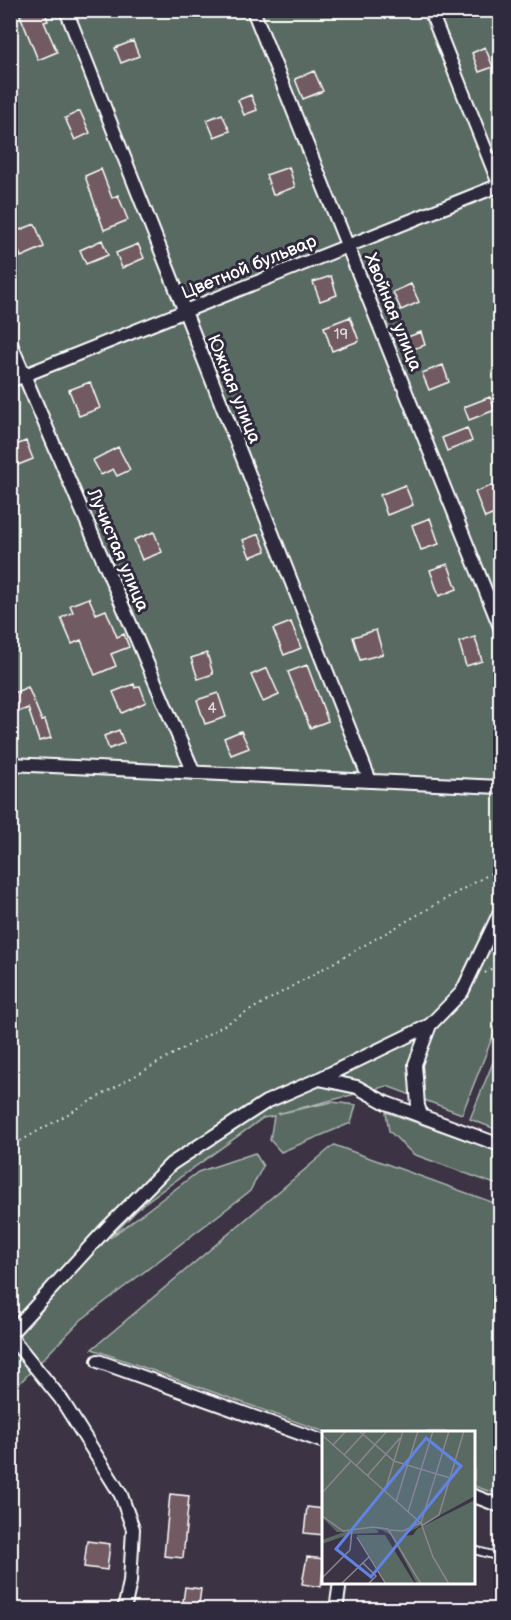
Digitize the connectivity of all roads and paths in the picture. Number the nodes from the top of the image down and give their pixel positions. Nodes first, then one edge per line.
1 (66, 10) edge
2 (253, 10) edge
3 (430, 10) edge
4 (500, 185) edge
5 (347, 247) junction
6 (185, 312) junction
7 (10, 342) edge
8 (23, 376) junction
9 (10, 381) edge
10 (501, 627) edge
11 (12, 762) edge
12 (194, 773) junction
13 (370, 781) junction
14 (501, 787) edge
15 (501, 867) edge
16 (501, 912) edge
17 (430, 1025) junction
18 (319, 1079) junction
19 (421, 1115) junction
20 (501, 1145) edge
21 (10, 1147) edge
22 (10, 1335) edge
23 (98, 1360) dead end
24 (322, 1441) edge
25 (475, 1496) edge
26 (501, 1506) edge
27 (475, 1550) edge
28 (501, 1557) edge
29 (340, 1584) edge
30 (123, 1610) edge
31 (336, 1610) edge

1 - 6 street, Южная улица
2 - 5 street, Хвойная улица
3 - 4 street
4 - 5 street, Цветной бульвар
5 - 6 street, Цветной бульвар
5 - 10 street, Хвойная улица
6 - 8 street, Цветной бульвар
6 - 13 street, Южная улица
7 - 8 street, Лучистая улица
8 - 9 street, Цветной бульвар
8 - 12 street, Лучистая улица
11 - 12 street
12 - 13 street
13 - 14 street
15 - 21 path
16 - 17 street
17 - 18 street
17 - 19 street
18 - 19 street
18 - 22 street
19 - 20 street
22 - 30 street
23 - 24 street
25 - 26 street
27 - 28 lane
29 - 31 street

